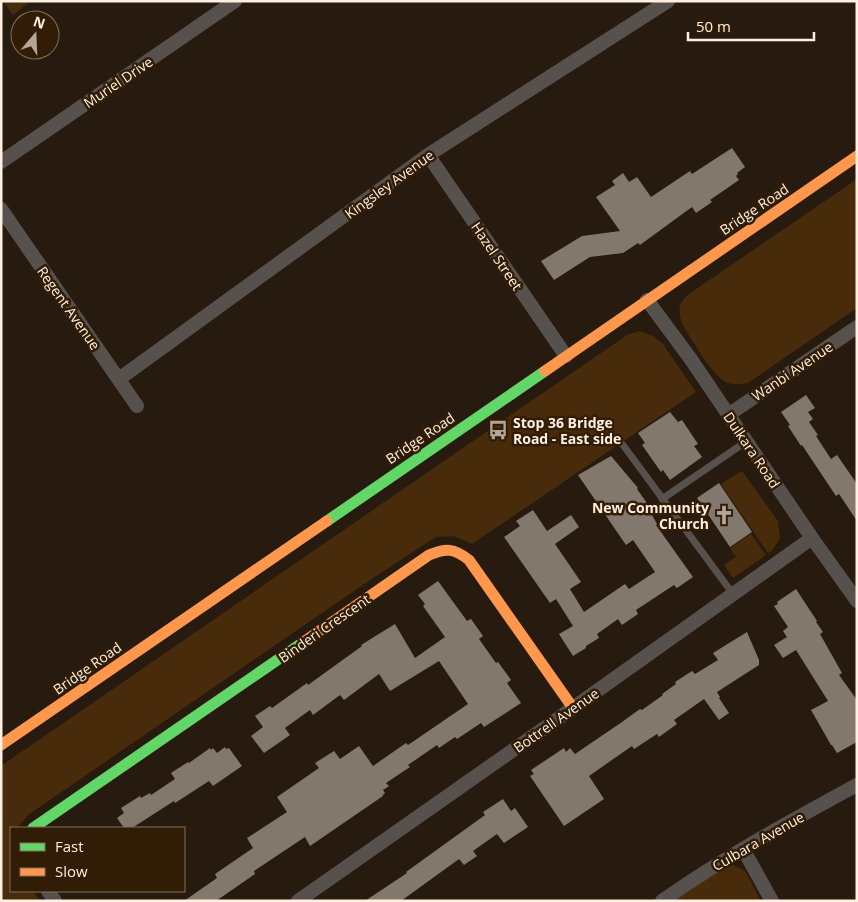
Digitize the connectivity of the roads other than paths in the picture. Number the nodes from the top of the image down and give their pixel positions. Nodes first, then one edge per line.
1 (235, 1) edge
2 (668, 1) edge
3 (428, 155) junction
4 (857, 156) edge
5 (1, 162) edge
6 (1, 210) edge
7 (647, 300) junction
8 (857, 327) edge
9 (566, 356) junction
10 (119, 379) junction
11 (138, 406) dead end
12 (728, 415) junction
13 (746, 441) junction
14 (623, 446) dead end
15 (662, 499) junction
16 (812, 538) junction
17 (734, 595) junction
18 (857, 601) edge
19 (573, 708) junction
20 (1, 745) edge
21 (857, 785) edge
22 (34, 827) edge
23 (743, 849) junction
24 (298, 901) edge
25 (662, 901) edge
26 (772, 901) edge

1 - 5 street, Muriel Drive
2 - 3 street, Kingsley Avenue
3 - 9 street, Hazel Street
3 - 10 street, Kingsley Avenue
4 - 7 main road, Bridge Road
6 - 10 street, Regent Avenue
7 - 9 main road, Bridge Road
7 - 12 street, Dulkara Road
8 - 12 street, Wanbi Avenue
9 - 20 main road, Bridge Road
10 - 11 street, Regent Avenue
12 - 13 street, Dulkara Road
13 - 15 lane
13 - 16 street, Dulkara Road
14 - 15 lane
15 - 17 lane
16 - 17 street, Bottrell Avenue
16 - 18 street, Dulkara Road
17 - 19 street, Bottrell Avenue
19 - 22 main road, Binderi Crescent
19 - 24 street, Bottrell Avenue
21 - 23 street, Culbara Avenue
23 - 25 street, Culbara Avenue
23 - 26 street

